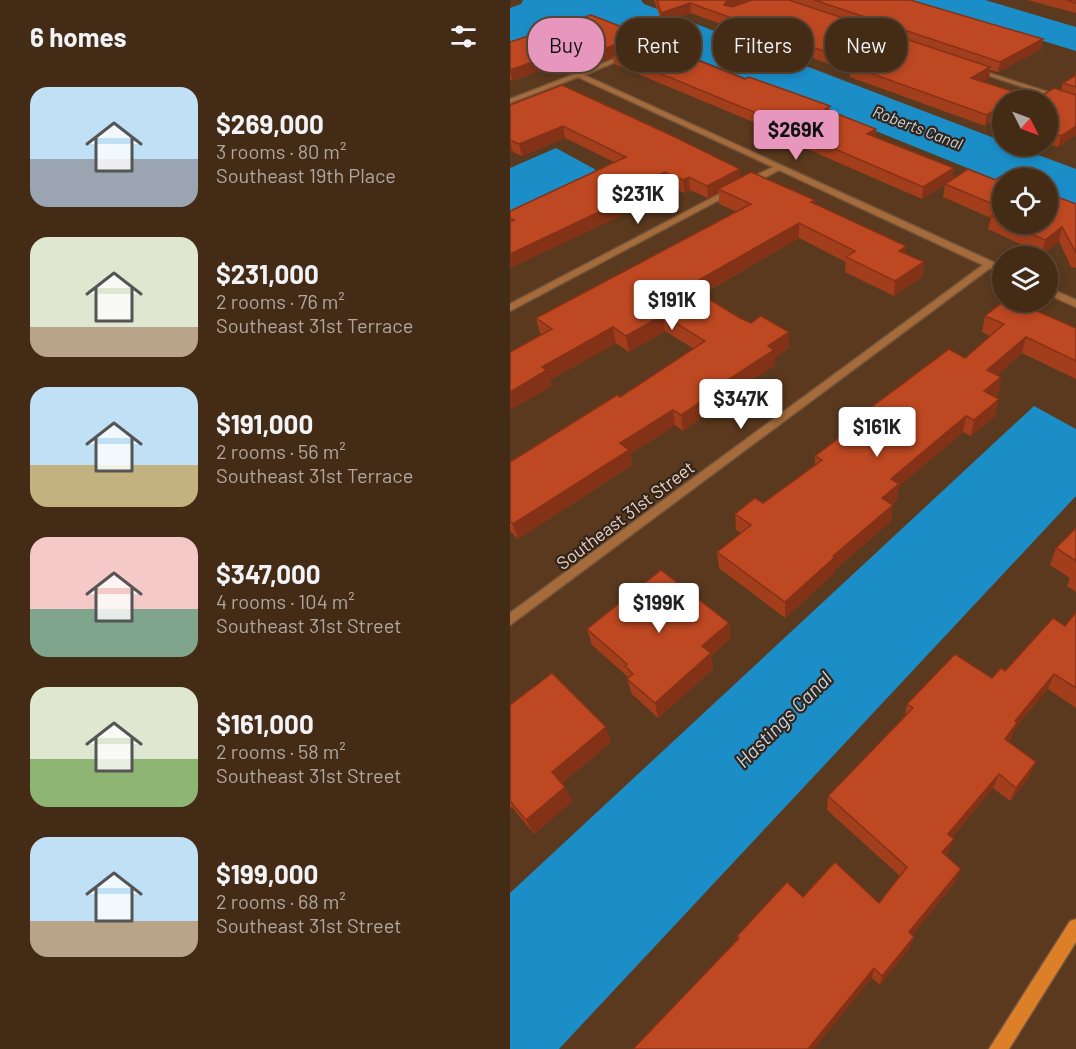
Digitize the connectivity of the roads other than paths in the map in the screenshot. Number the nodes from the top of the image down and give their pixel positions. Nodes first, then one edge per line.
1 (616, 60) edge
2 (965, 65) edge
3 (579, 75) junction
4 (510, 101) edge
5 (1076, 103) edge
6 (778, 167) junction
7 (990, 264) joint
8 (1058, 295) edge
9 (1076, 304) edge
10 (510, 308) edge
11 (510, 620) edge
12 (1076, 927) edge
13 (998, 1049) edge

1 - 3 street
2 - 5 street
3 - 4 street
3 - 6 street
6 - 7 street
6 - 10 street
7 - 11 street, Southeast 31st Street
8 - 9 street
12 - 13 street

